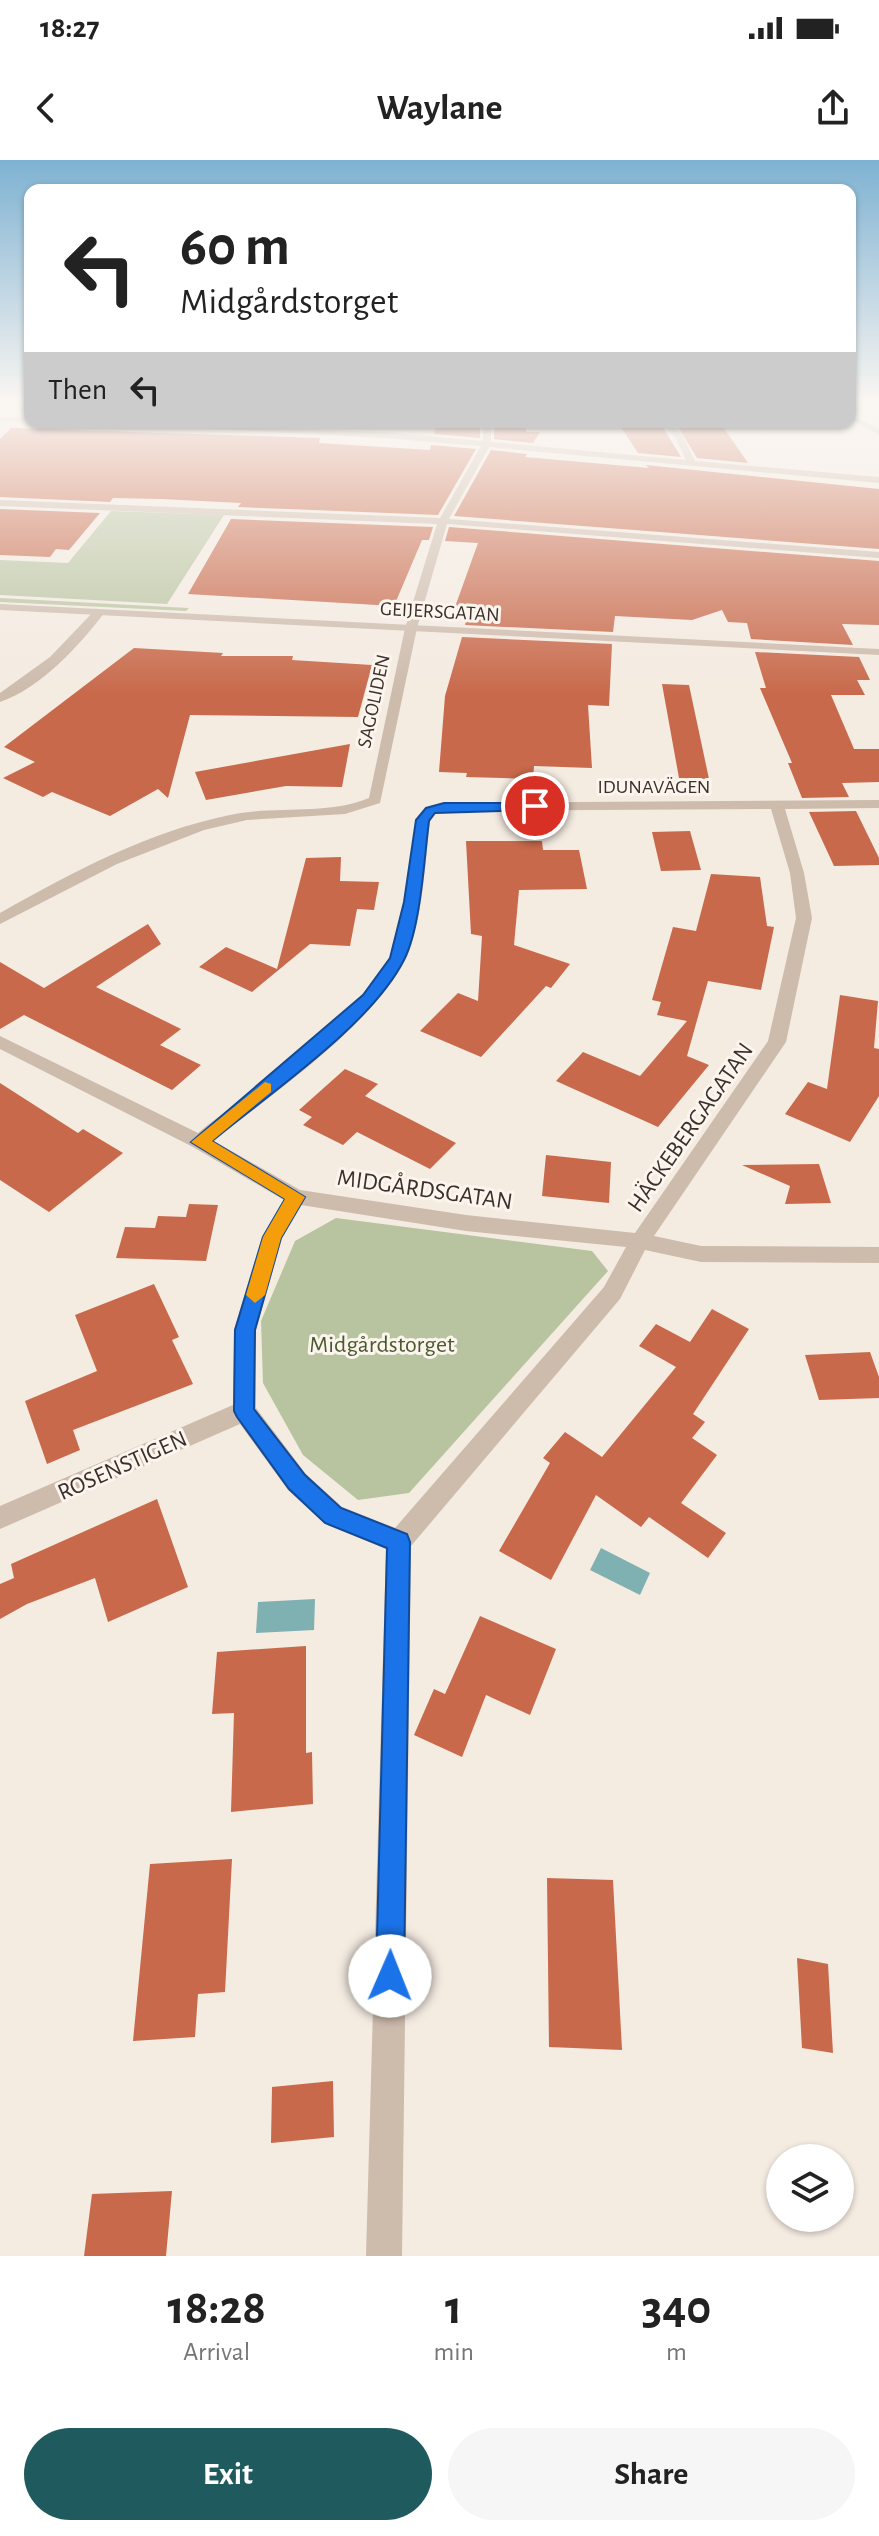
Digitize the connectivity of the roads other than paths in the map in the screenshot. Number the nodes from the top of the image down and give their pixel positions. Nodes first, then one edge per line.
1 (456, 499) edge
2 (0, 503) edge
3 (443, 521) junction
4 (879, 555) edge
5 (0, 607) edge
6 (99, 612) junction
7 (411, 628) junction
8 (879, 652) edge
9 (0, 698) edge
10 (879, 804) edge
11 (777, 805) junction
12 (0, 919) edge
13 (0, 1042) edge
14 (200, 1142) junction
15 (296, 1197) junction
16 (640, 1241) junction
17 (879, 1255) edge
18 (244, 1411) junction
19 (0, 1518) edge
20 (399, 1542) junction
21 (384, 2256) edge

1 - 3 street, SAGOLIDEN
2 - 3 street
3 - 4 street
3 - 7 street, SAGOLIDEN
5 - 6 street, GEIJERSGATAN
6 - 7 street, GEIJERSGATAN
6 - 9 street
7 - 8 street, GEIJERSGATAN
7 - 12 street, SAGOLIDEN
10 - 11 street, IDUNAVÄGEN
11 - 14 street, IDUNAVÄGEN
11 - 16 street, HÄCKEBERGAGATAN
13 - 14 street, MIDGÅRDSGATAN
14 - 15 street, MIDGÅRDSGATAN
15 - 16 street, MIDGÅRDSGATAN
15 - 18 street
16 - 17 street, MIDGÅRDSGATAN
16 - 20 street
18 - 19 street, ROSENSTIGEN
18 - 20 street
20 - 21 street

